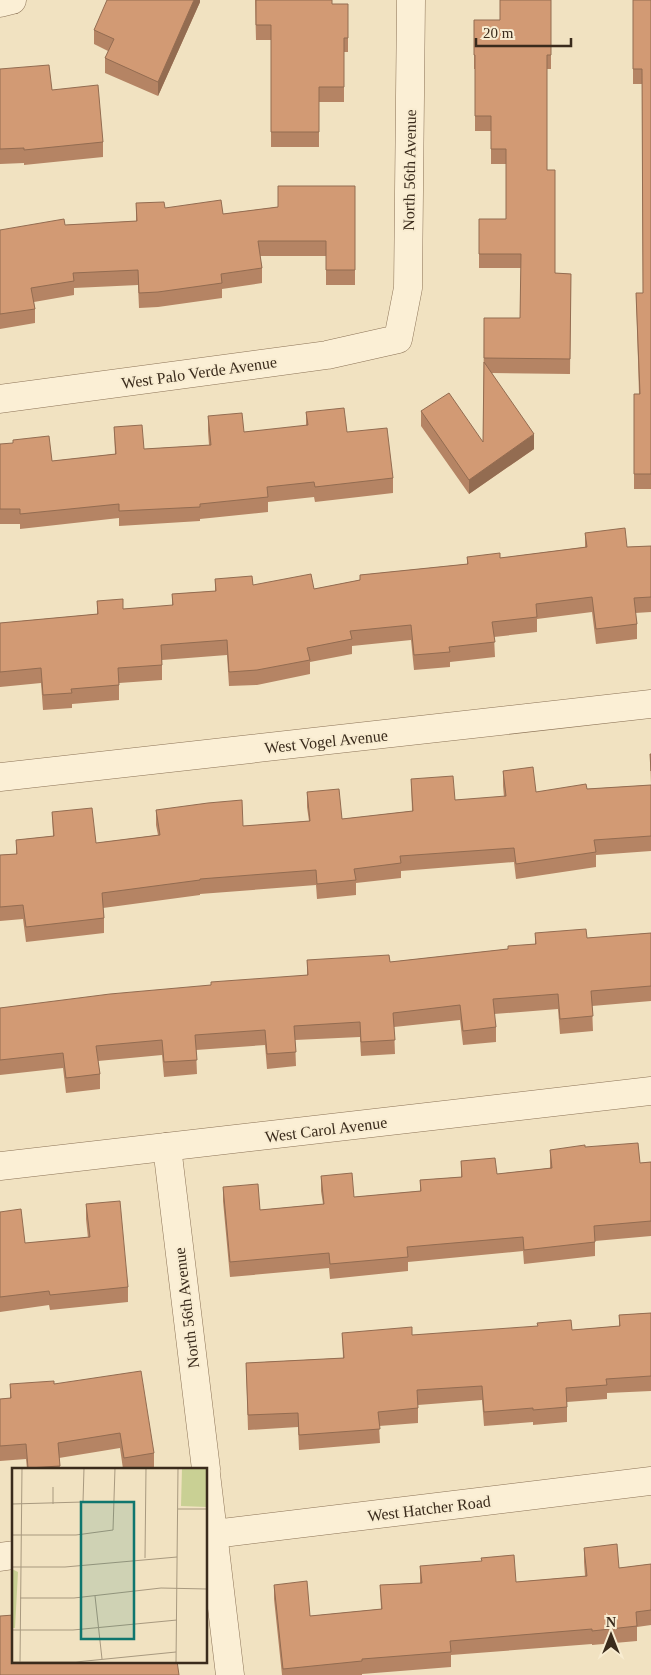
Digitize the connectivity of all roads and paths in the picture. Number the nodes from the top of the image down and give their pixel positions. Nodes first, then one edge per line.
1 (12, 0) edge
2 (411, 0) edge
3 (0, 3) edge
4 (398, 339) joint
5 (0, 399) edge
6 (651, 704) edge
7 (0, 777) edge
8 (651, 1091) edge
9 (167, 1147) junction
10 (0, 1166) edge
11 (206, 1468) edge
12 (651, 1481) edge
13 (208, 1504) edge
14 (210, 1534) edge
15 (230, 1675) edge

1 - 3 street
2 - 4 street, North 56th Avenue
4 - 5 street, West Palo Verde Avenue
6 - 7 street, West Vogel Avenue
8 - 9 street, West Carol Avenue
9 - 10 street, West Carol Avenue
9 - 11 street, North 56th Avenue
12 - 14 street, West Hatcher Road
13 - 14 street
14 - 15 street

